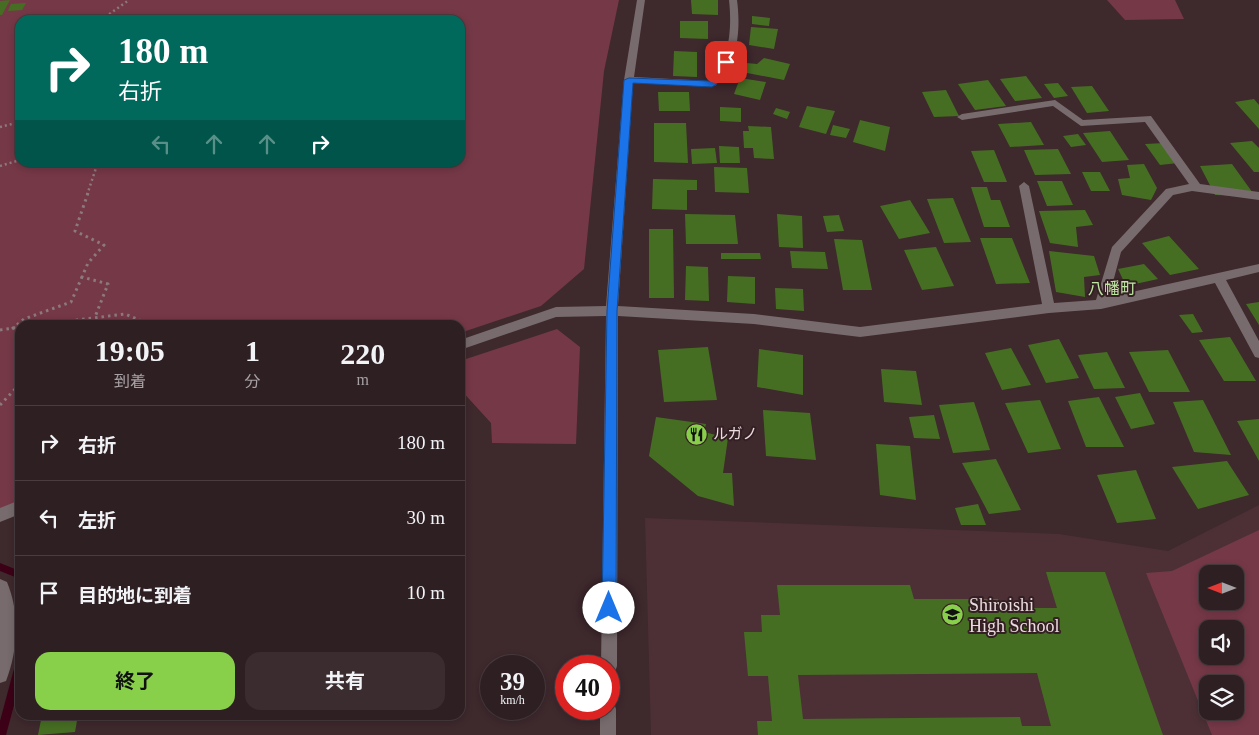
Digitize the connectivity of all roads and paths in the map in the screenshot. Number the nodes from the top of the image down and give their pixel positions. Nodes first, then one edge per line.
1 (129, 0) edge
2 (641, 0) edge
3 (733, 0) edge
4 (108, 15) edge
5 (629, 80) junction
6 (962, 117) dead end
7 (15, 123) edge
8 (0, 127) edge
9 (15, 162) edge
10 (0, 166) edge
11 (96, 167) edge
12 (1024, 186) dead end
13 (1197, 188) junction
14 (1259, 196) edge
15 (1259, 268) edge
16 (82, 276) junction
17 (1218, 277) junction
18 (1100, 304) junction
19 (1050, 308) junction
20 (612, 311) junction
21 (95, 317) junction
22 (23, 320) edge
23 (73, 320) edge
24 (139, 320) edge
25 (15, 326) edge
26 (15, 328) edge
27 (12, 329) junction
28 (0, 330) edge
29 (465, 343) edge
30 (1259, 353) edge
31 (15, 389) edge
32 (0, 405) edge
33 (15, 509) edge
34 (0, 515) edge
35 (0, 586) edge
36 (609, 655) edge
37 (0, 675) edge
38 (608, 720) edge
39 (608, 735) edge

1 - 4 path
2 - 5 street
3 - 5 street
5 - 20 street
6 - 13 street
7 - 8 path
9 - 10 path
11 - 16 path
12 - 19 street
13 - 14 street
13 - 18 street
15 - 17 street
16 - 21 path
16 - 22 path
17 - 18 street
17 - 30 street
18 - 19 street
19 - 20 street
20 - 29 street
20 - 36 street
21 - 23 path
21 - 24 path
25 - 27 path
26 - 27 path
27 - 28 path
31 - 32 path
33 - 34 street
35 - 37 street
38 - 39 street

